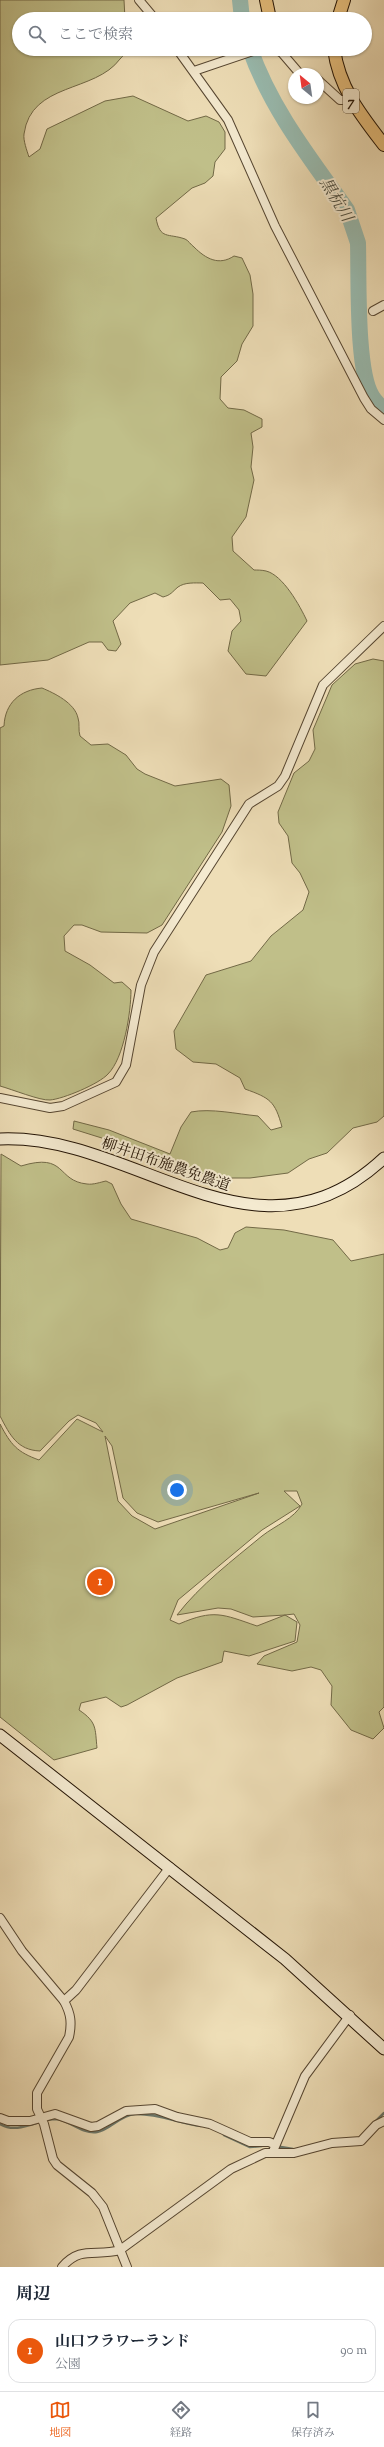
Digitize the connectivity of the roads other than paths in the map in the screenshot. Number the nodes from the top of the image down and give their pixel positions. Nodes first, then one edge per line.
1 (139, 0) edge
2 (266, 0) edge
3 (344, 0) edge
4 (149, 12) edge
5 (269, 12) edge
6 (340, 12) edge
7 (182, 56) edge
8 (241, 56) edge
9 (285, 56) edge
10 (335, 56) edge
11 (295, 68) edge
12 (194, 71) junction
13 (324, 85) edge
14 (351, 100) junction
15 (384, 145) edge
16 (384, 305) edge
17 (373, 311) dead end
18 (384, 420) edge
19 (384, 626) edge
20 (0, 1098) edge
21 (0, 1139) edge
22 (384, 1158) edge
23 (0, 1735) edge
24 (170, 1867) junction
25 (0, 1918) edge
26 (64, 2001) junction
27 (350, 2015) junction
28 (384, 2049) edge
29 (0, 2118) edge
30 (43, 2121) junction
31 (384, 2121) edge
32 (274, 2148) junction
33 (120, 2250) junction
34 (62, 2267) edge
35 (127, 2267) edge

1 - 4 street
2 - 5 main road
3 - 6 main road
7 - 12 street
8 - 12 street
9 - 11 street
10 - 14 main road, 7
12 - 18 street
13 - 14 street
14 - 15 main road, 7
16 - 17 street
19 - 20 street
21 - 22 street, 柳井田布施農免農道
23 - 24 street
24 - 26 street
24 - 27 street
25 - 26 street
26 - 30 street
27 - 28 street
27 - 32 street
29 - 30 street
30 - 32 street
30 - 33 street
31 - 32 street
32 - 33 street
33 - 34 street
33 - 35 street

